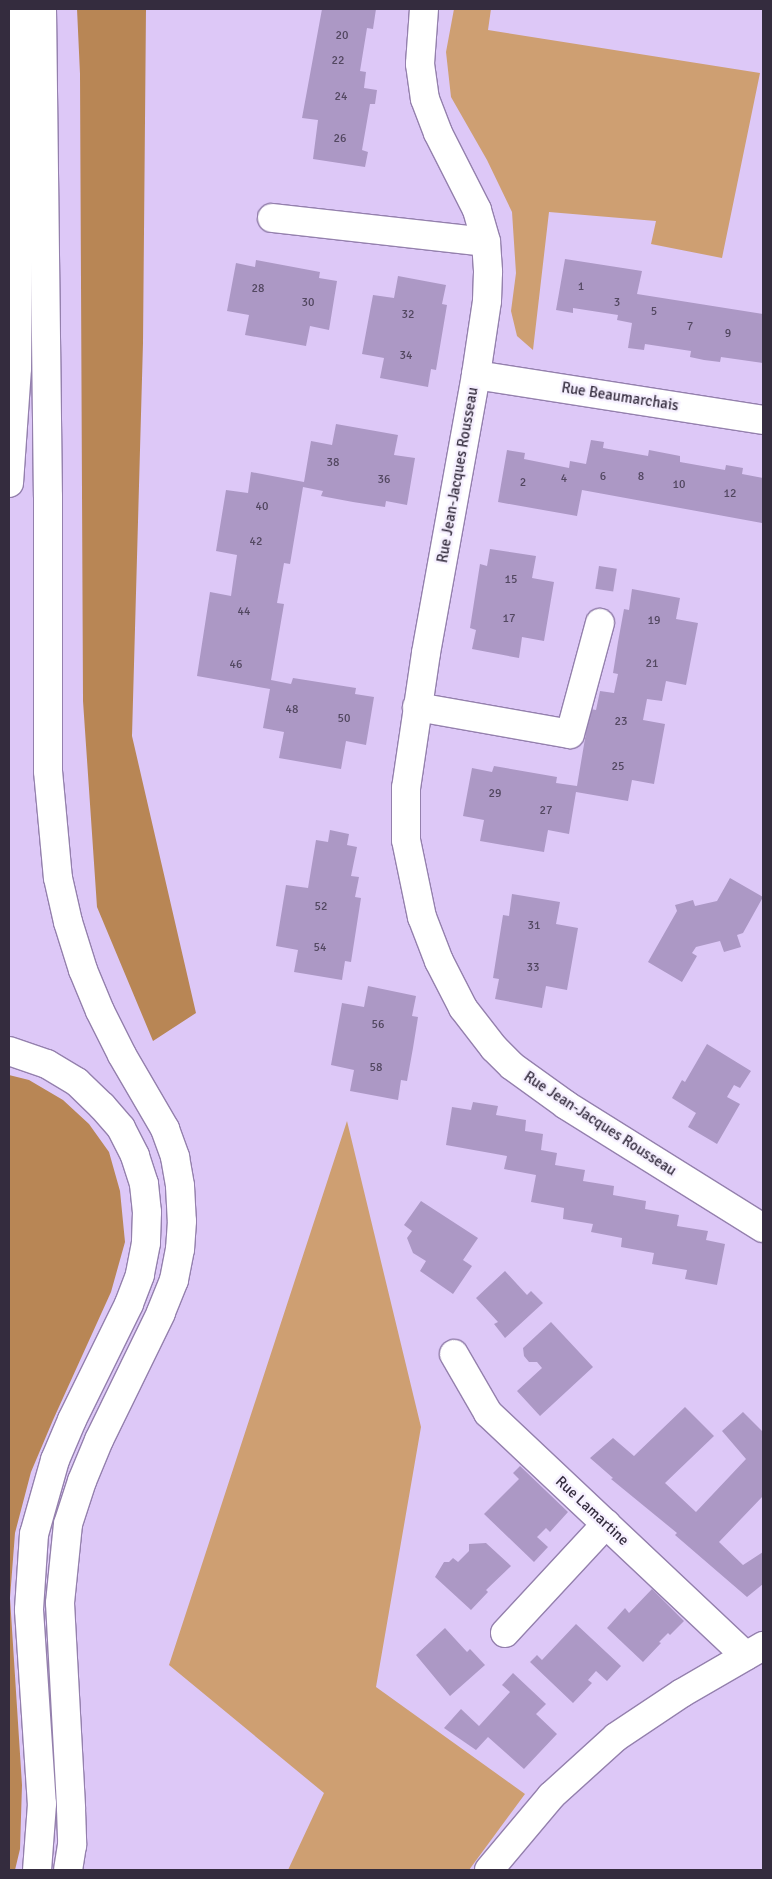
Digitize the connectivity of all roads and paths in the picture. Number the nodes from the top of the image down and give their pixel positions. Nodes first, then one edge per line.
1 (16, 9) edge
2 (42, 9) edge
3 (424, 9) edge
4 (272, 218) dead end
5 (486, 242) junction
6 (476, 375) junction
7 (763, 420) edge
8 (9, 483) edge
9 (600, 623) dead end
10 (417, 707) junction
11 (9, 1051) edge
12 (763, 1228) edge
13 (454, 1354) dead end
14 (606, 1524) junction
15 (505, 1633) dead end
16 (755, 1651) edge
17 (37, 1870) edge
18 (68, 1870) edge
19 (489, 1870) edge

1 - 8 main road
2 - 18 main road
3 - 5 main road, Rue Jean-Jacques Rousseau
4 - 5 main road
5 - 6 main road, Rue Jean-Jacques Rousseau
6 - 7 main road, Rue Beaumarchais
6 - 10 main road, Rue Jean-Jacques Rousseau
9 - 10 main road
10 - 12 main road, Rue Jean-Jacques Rousseau
11 - 17 main road
13 - 14 main road, Rue Lamartine
14 - 15 main road
14 - 16 main road, Rue Lamartine
16 - 19 main road

